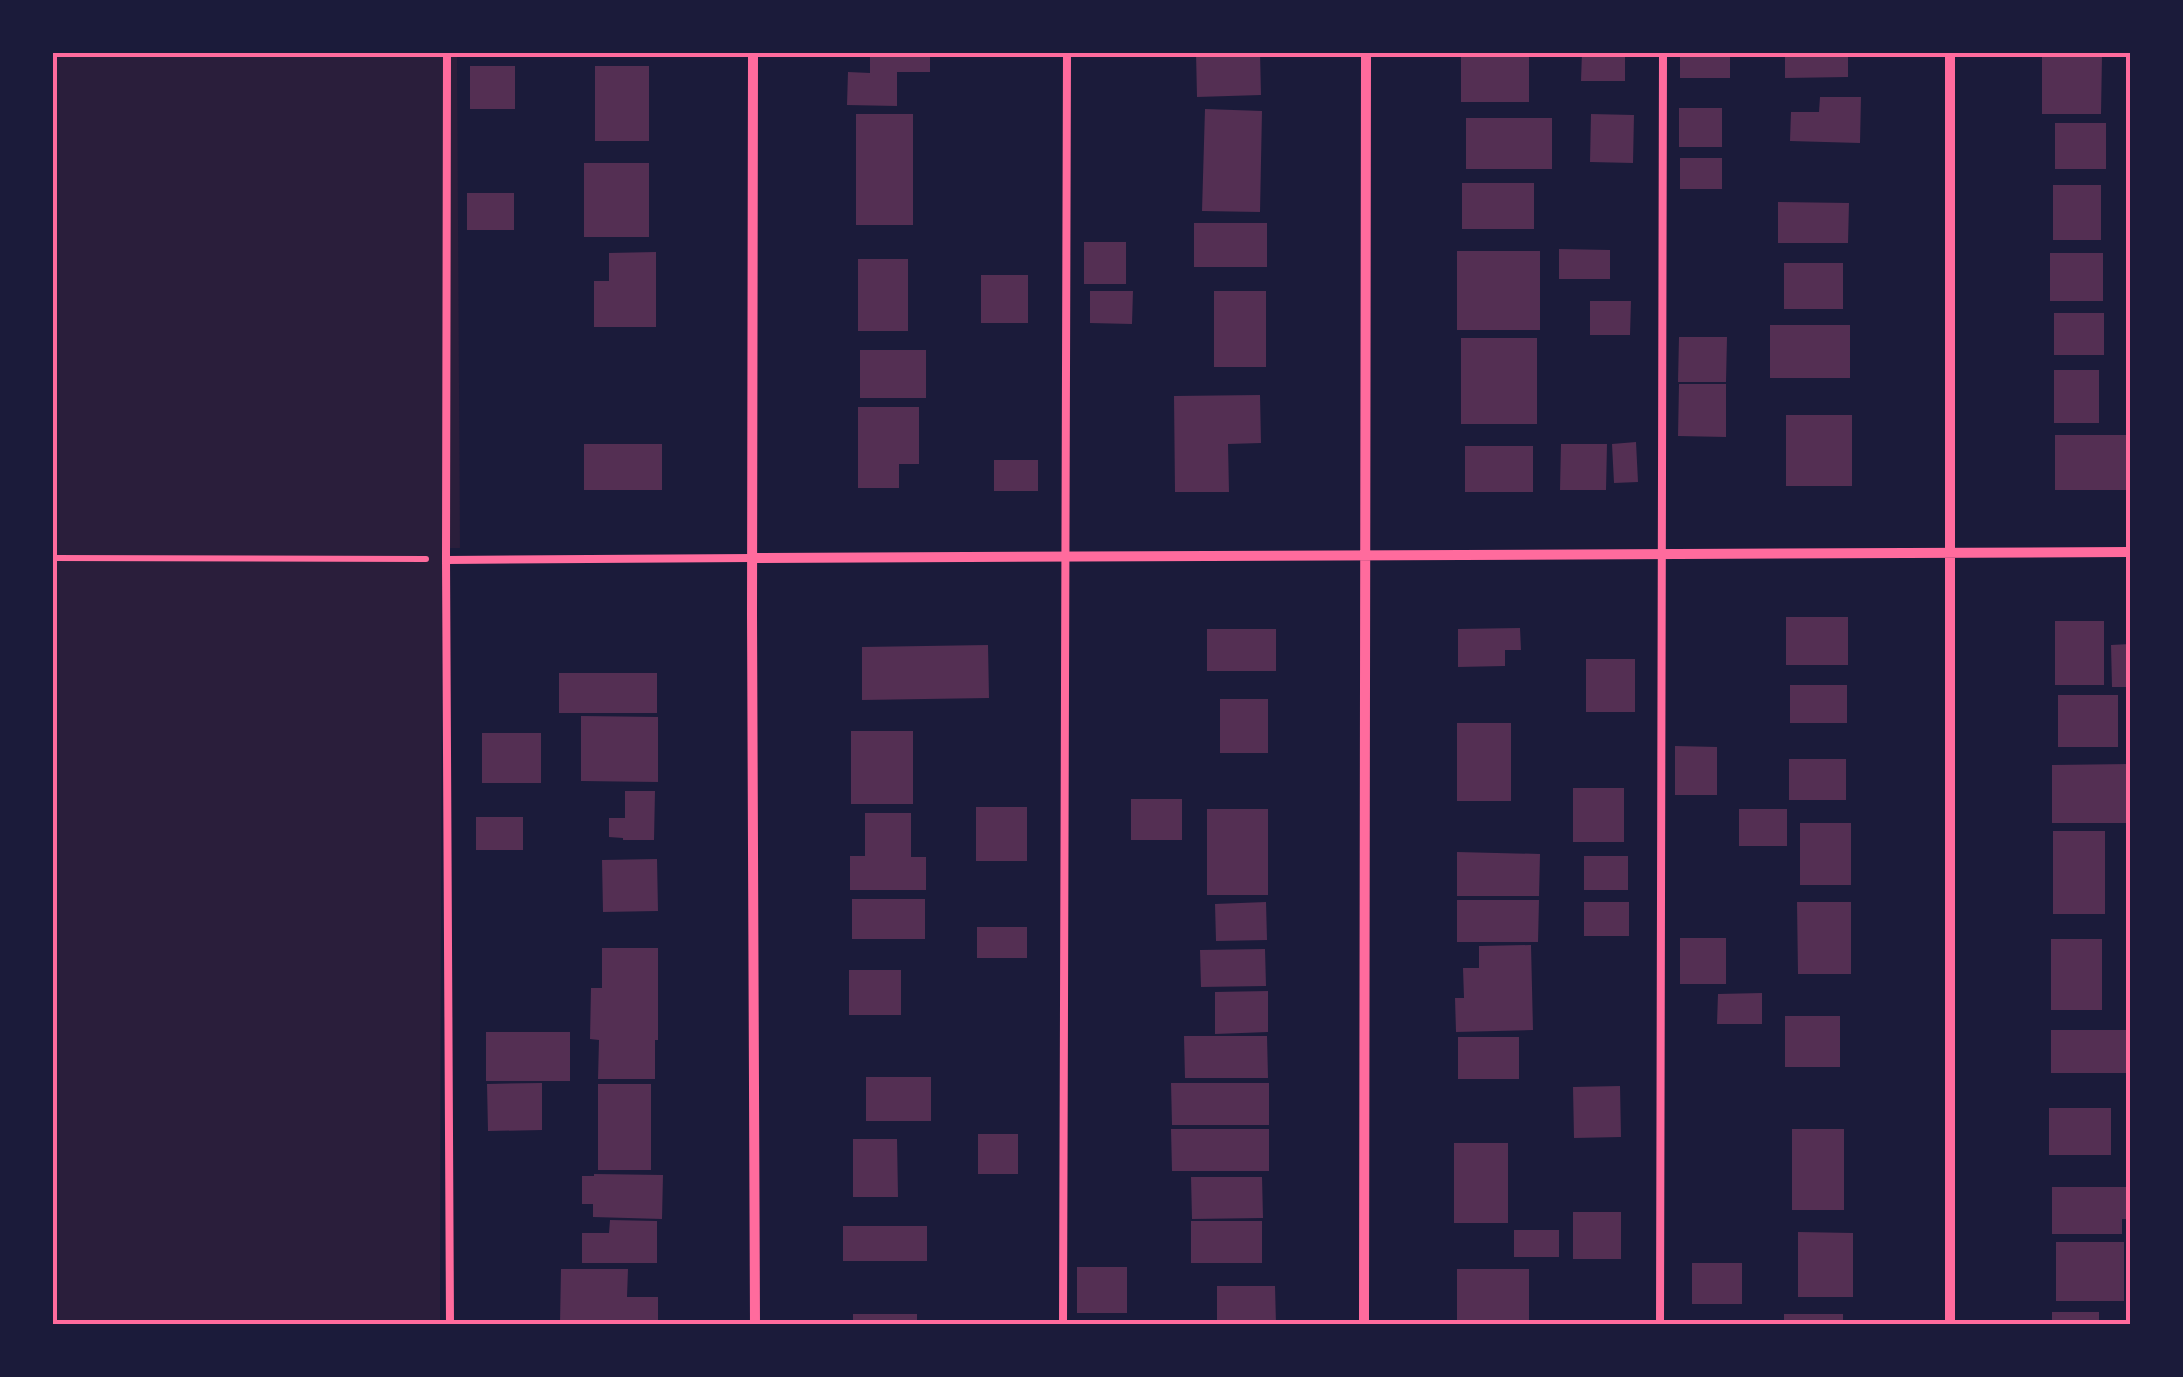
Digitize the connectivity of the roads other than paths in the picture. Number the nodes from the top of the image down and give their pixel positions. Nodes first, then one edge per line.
1 (447, 52) edge
2 (753, 52) edge
3 (1067, 52) edge
4 (1366, 52) edge
5 (1663, 52) edge
6 (1950, 52) edge
7 (2130, 552) edge
8 (1949, 553) junction
9 (1661, 554) junction
10 (1366, 556) junction
11 (752, 558) junction
12 (1066, 558) junction
13 (446, 560) junction
14 (450, 1324) edge
15 (756, 1324) edge
16 (1063, 1324) edge
17 (1364, 1324) edge
18 (1660, 1324) edge
19 (1950, 1324) edge

1 - 13 lane
2 - 11 street
3 - 12 lane
4 - 10 street
5 - 9 lane
6 - 8 street
7 - 8 street
8 - 9 street
8 - 19 street
9 - 10 street
9 - 18 lane
10 - 12 street
10 - 17 street
11 - 12 street
11 - 13 lane
11 - 15 street
12 - 16 lane
13 - 14 lane

